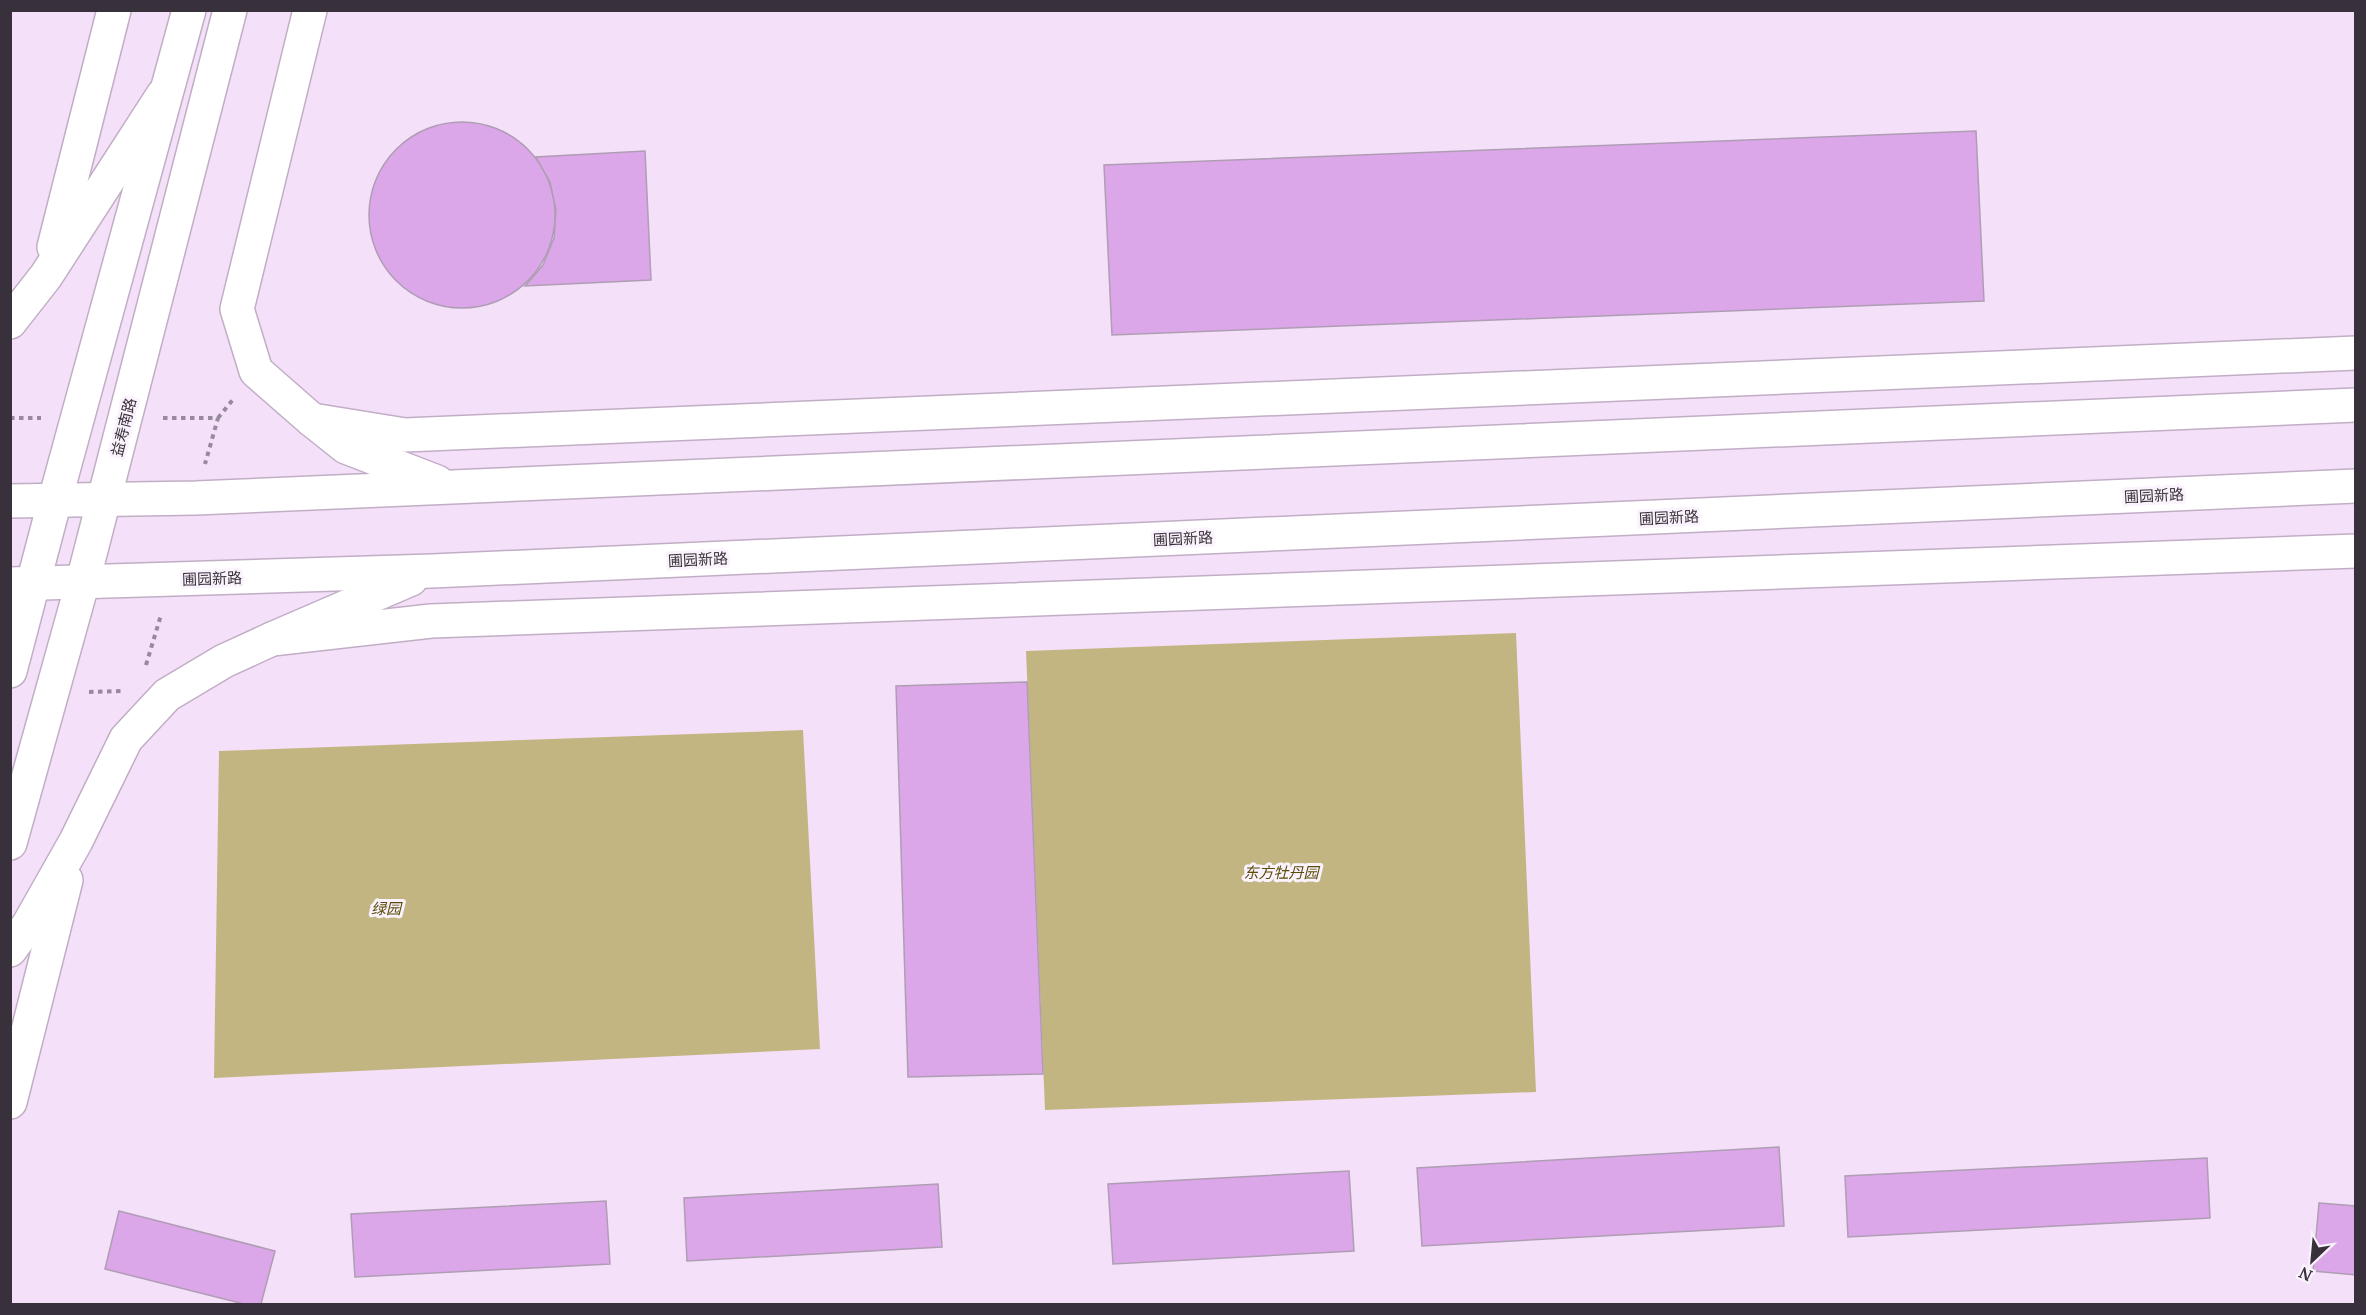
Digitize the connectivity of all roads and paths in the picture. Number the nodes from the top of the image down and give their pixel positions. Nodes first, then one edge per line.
1 (114, 10) edge
2 (189, 10) edge
3 (230, 10) edge
4 (310, 10) edge
5 (169, 86) junction
6 (46, 276) junction
7 (10, 322) edge
8 (2355, 353) edge
9 (2355, 405) edge
10 (312, 420) junction
11 (447, 486) junction
12 (2355, 486) edge
13 (105, 499) junction
14 (55, 500) junction
15 (10, 501) edge
16 (2355, 551) edge
17 (432, 571) junction
18 (83, 581) junction
19 (22, 584) edge
20 (272, 639) junction
21 (10, 671) edge
22 (76, 841) junction
23 (10, 843) edge
24 (10, 950) edge
25 (10, 1102) edge

1 - 6 street
2 - 5 street
3 - 13 street, 益寿南路
4 - 10 street
5 - 6 street
5 - 14 street
6 - 7 street
8 - 10 street
9 - 11 street
10 - 11 street
11 - 13 street
12 - 17 street, 圃园新路
13 - 14 street
13 - 18 street, 益寿南路
14 - 15 street
14 - 19 street
16 - 20 street
17 - 18 street, 圃园新路
17 - 20 street
18 - 19 street, 圃园新路
18 - 23 street, 益寿南路
19 - 21 street
20 - 22 street
22 - 24 street
22 - 25 street

